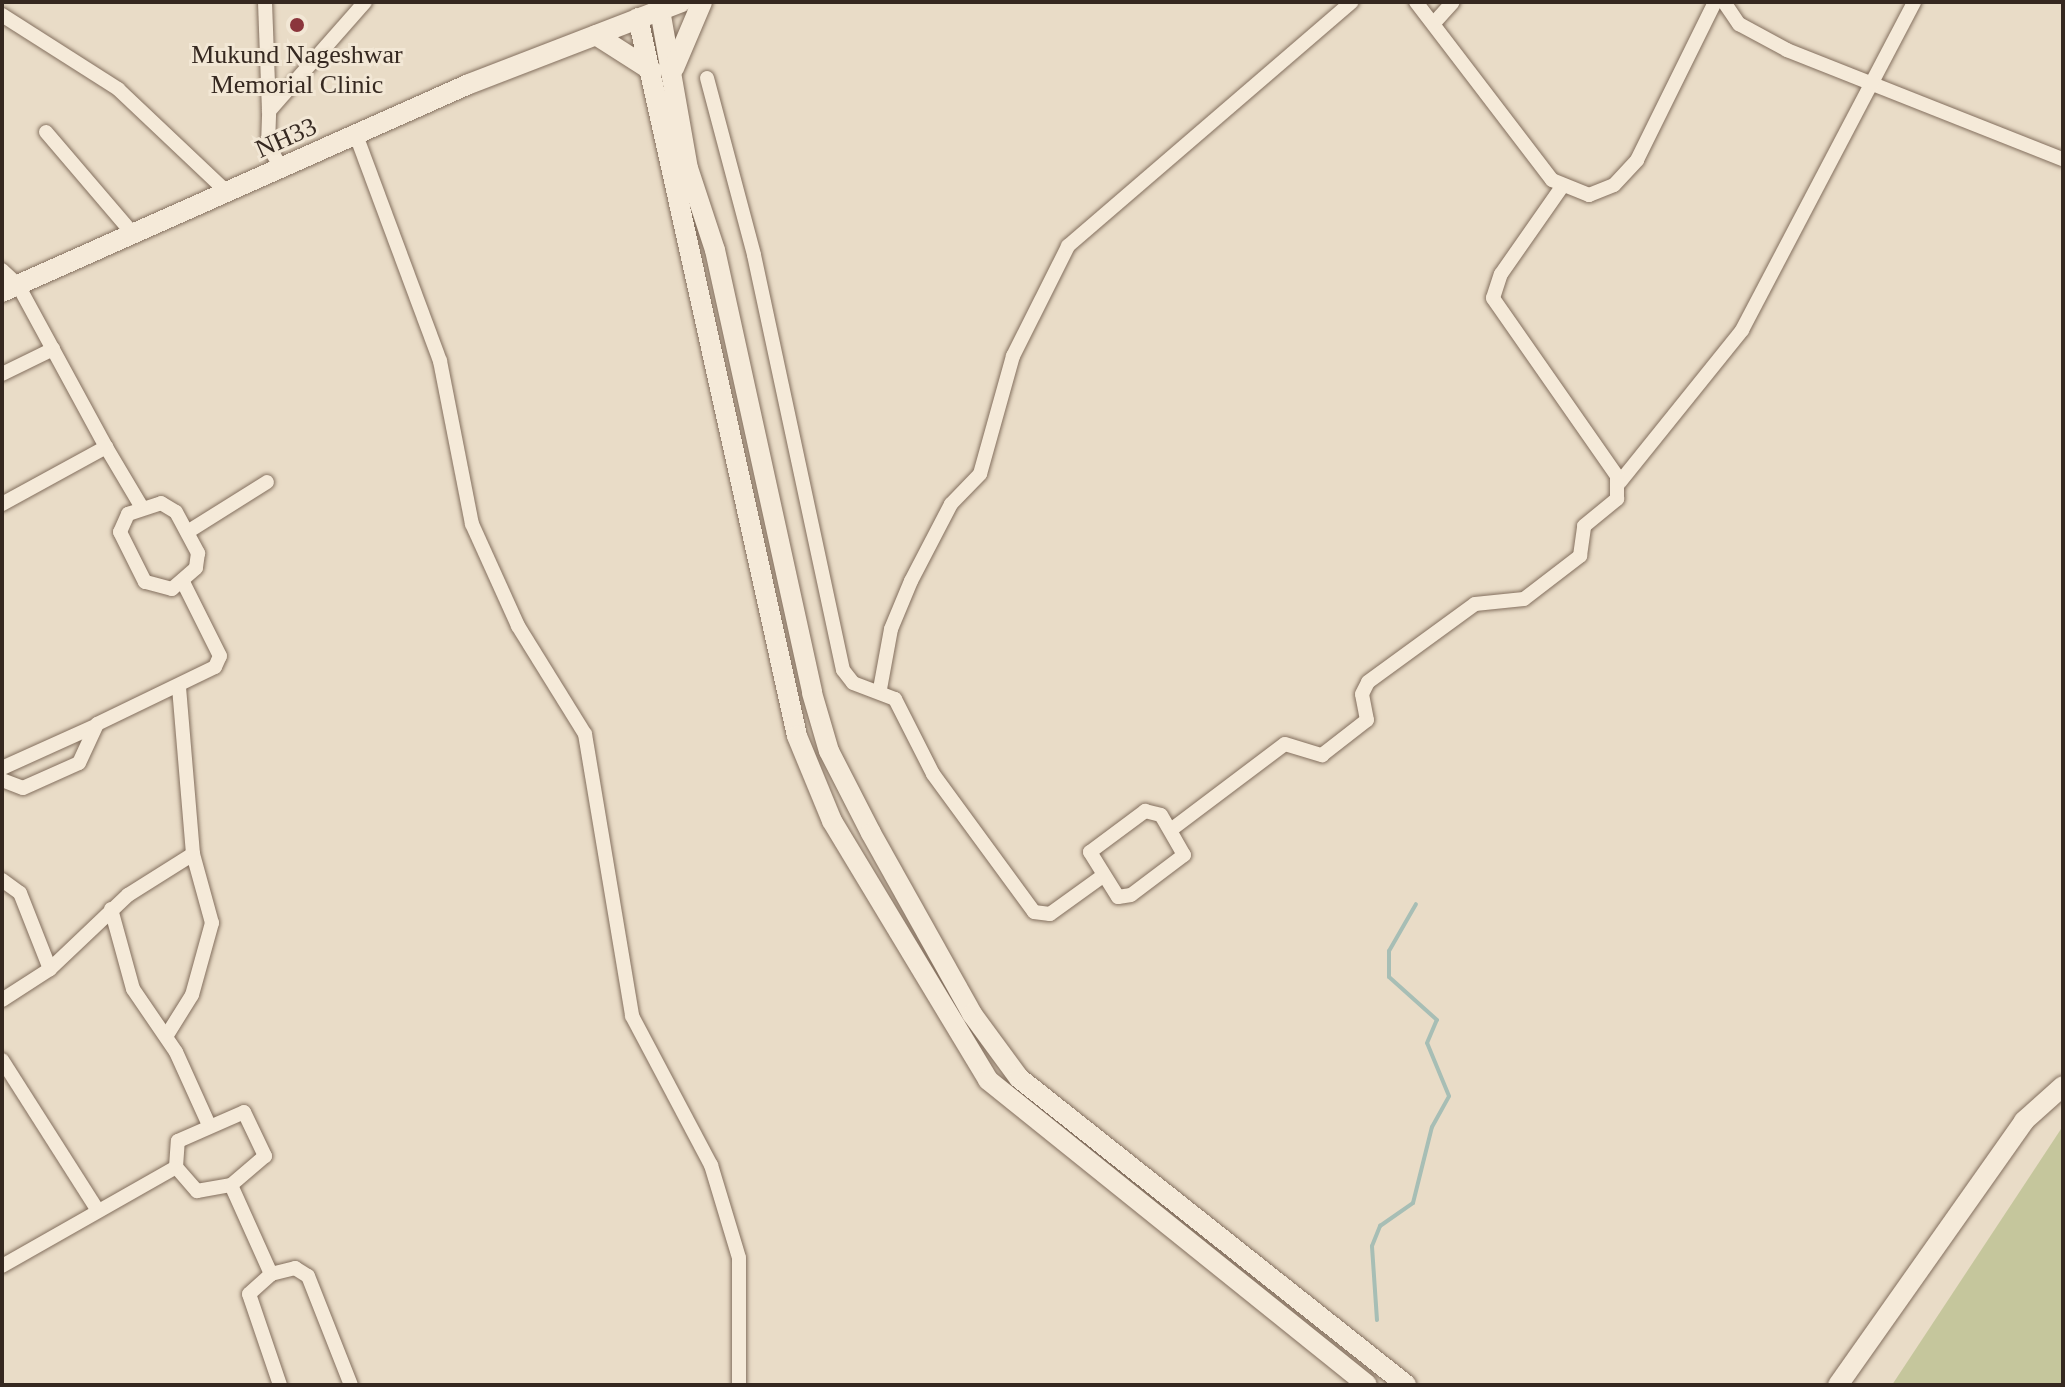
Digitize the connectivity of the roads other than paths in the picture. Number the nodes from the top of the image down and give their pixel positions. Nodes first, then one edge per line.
1 (265, 2) edge
2 (365, 2) edge
3 (682, 2) edge
4 (702, 2) edge
5 (1352, 2) edge
6 (1416, 2) edge
7 (1453, 2) edge
8 (1715, 2) edge
9 (1724, 2) edge
10 (1914, 2) edge
11 (660, 10) junction
12 (2, 15) edge
13 (638, 18) junction
14 (1434, 23) junction
15 (596, 35) junction
16 (652, 71) junction
17 (673, 71) junction
18 (707, 78) dead end
19 (1870, 84) junction
20 (269, 111) junction
21 (46, 132) dead end
22 (356, 135) junction
23 (2063, 159) edge
24 (281, 168) junction
25 (1561, 188) junction
26 (228, 193) junction
27 (133, 234) junction
28 (2, 270) edge
29 (10, 288) edge
30 (53, 349) junction
31 (2, 374) edge
32 (106, 447) junction
33 (267, 482) dead end
34 (1620, 482) junction
35 (2, 504) edge
36 (141, 506) junction
37 (189, 531) junction
38 (184, 584) junction
39 (179, 686) junction
40 (880, 689) junction
41 (93, 727) junction
42 (2, 768) edge
43 (2, 780) edge
44 (1172, 829) junction
45 (193, 854) junction
46 (1100, 878) junction
47 (2, 880) edge
48 (111, 909) junction
49 (50, 969) junction
50 (2, 1000) edge
51 (167, 1035) junction
52 (2, 1060) edge
53 (2063, 1086) edge
54 (209, 1125) junction
55 (176, 1167) junction
56 (231, 1185) junction
57 (97, 1209) junction
58 (2, 1266) edge
59 (271, 1274) junction
60 (280, 1385) edge
61 (351, 1385) edge
62 (739, 1385) edge
63 (1367, 1385) edge
64 (1406, 1385) edge
65 (1838, 1385) edge

1 - 20 street
2 - 20 street
3 - 11 main road, NH33
4 - 17 main road
5 - 40 street
6 - 14 street
7 - 14 street
8 - 25 street
9 - 19 street
10 - 19 street
11 - 13 main road, NH33
11 - 17 main road
12 - 26 street
13 - 15 main road, NH33
13 - 16 main road
14 - 25 street
15 - 16 main road
15 - 22 main road, NH33
16 - 63 main road
17 - 64 main road
18 - 40 street
19 - 23 street
19 - 34 street
20 - 24 street
21 - 27 street
22 - 24 main road, NH33
22 - 62 street
24 - 26 main road, NH33
25 - 34 street
26 - 27 main road, NH33
27 - 29 main road, NH33
28 - 29 street
29 - 30 street
30 - 31 street
30 - 32 street
32 - 35 street
32 - 36 street
33 - 37 street
34 - 44 street
36 - 37 street
36 - 38 street
37 - 38 street
38 - 39 street
39 - 41 street
39 - 45 street
40 - 46 street
41 - 42 street
41 - 43 street
44 - 46 street
44 - 46 street
45 - 48 street
45 - 51 street
47 - 49 street
48 - 49 street
48 - 51 street
49 - 50 street
51 - 54 street
52 - 57 street
53 - 65 main road
54 - 55 street
54 - 56 street
55 - 56 street
55 - 57 street
56 - 59 street
57 - 58 street
59 - 60 street
59 - 61 street

